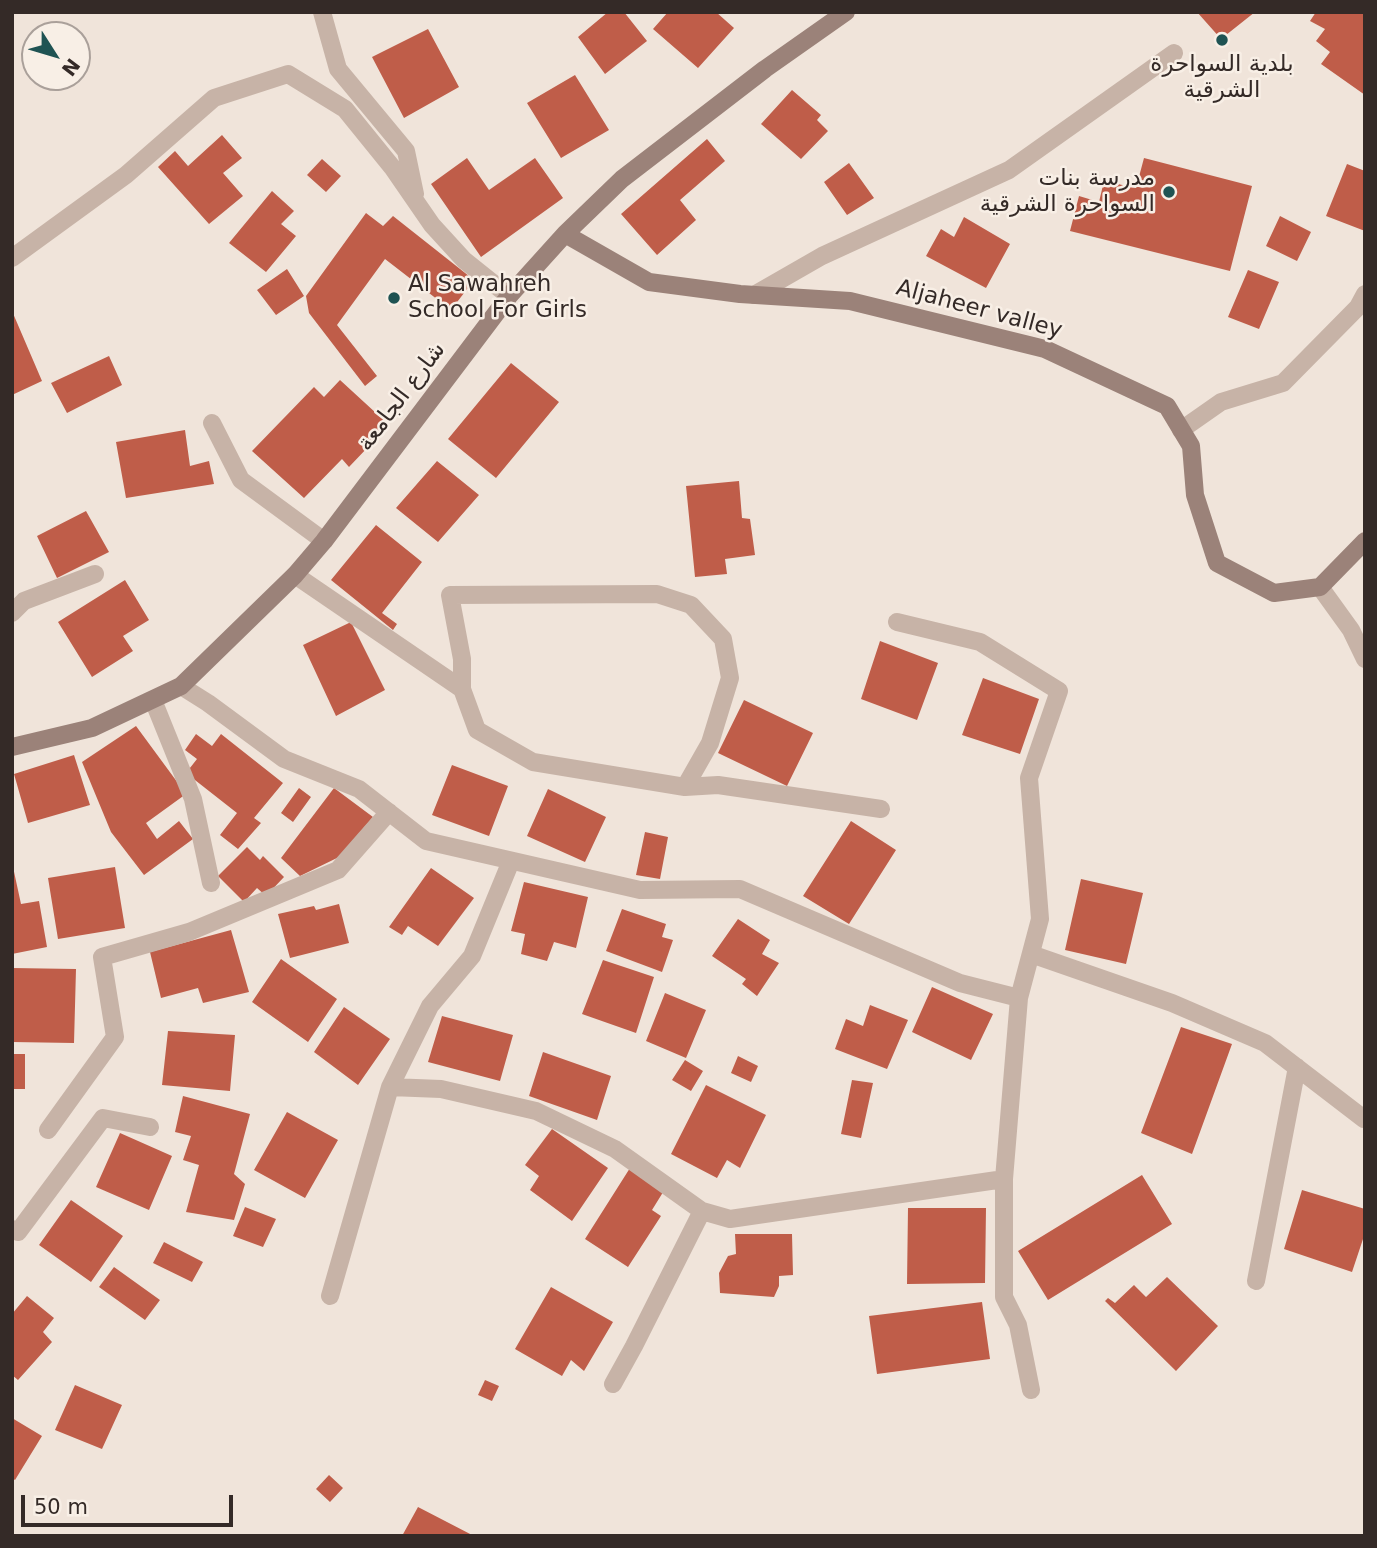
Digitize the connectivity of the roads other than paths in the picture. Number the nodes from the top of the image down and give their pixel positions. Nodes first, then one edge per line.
1 (322, 12) edge
2 (846, 12) edge
3 (1174, 53) dead end
4 (416, 201) junction
5 (565, 234) junction
6 (12, 258) edge
7 (754, 295) junction
8 (1365, 295) edge
9 (509, 296) junction
10 (212, 423) dead end
11 (1181, 430) junction
12 (324, 541) junction
13 (1365, 541) edge
14 (95, 574) dead end
15 (295, 575) junction
16 (1320, 587) junction
17 (12, 613) edge
18 (897, 622) dead end
19 (1365, 659) edge
20 (181, 686) junction
21 (462, 689) junction
22 (153, 700) junction
23 (12, 747) edge
24 (685, 787) junction
25 (881, 809) dead end
26 (389, 812) junction
27 (511, 861) junction
28 (211, 883) dead end
29 (1031, 954) junction
30 (1019, 998) junction
31 (1297, 1067) junction
32 (390, 1087) junction
33 (1364, 1119) edge
34 (150, 1127) dead end
35 (48, 1130) dead end
36 (1004, 1180) junction
37 (702, 1211) junction
38 (12, 1229) edge
39 (1255, 1281) dead end
40 (330, 1296) dead end
41 (613, 1384) dead end
42 (1031, 1390) dead end

1 - 4 street
2 - 5 main road, شارع الجامعة
3 - 7 street
4 - 6 street
4 - 9 street
5 - 7 main road, Aljaheer valley
5 - 9 main road, شارع الجامعة
7 - 11 main road, Aljaheer valley
8 - 11 street
9 - 12 main road, شارع الجامعة
10 - 12 street
11 - 16 main road, Aljaheer valley
12 - 15 main road, شارع الجامعة
13 - 16 main road
14 - 17 street
15 - 20 main road, شارع الجامعة
15 - 21 street
16 - 19 street
18 - 29 street
20 - 22 main road, شارع الجامعة
20 - 26 street
21 - 24 street
21 - 24 street
22 - 23 main road, شارع الجامعة
22 - 28 street
24 - 25 street
26 - 27 street
26 - 35 street
27 - 30 street
27 - 32 street
29 - 30 street
29 - 31 street
30 - 36 street
31 - 33 street
31 - 39 street
32 - 37 street
32 - 40 street
34 - 38 street
36 - 37 street
36 - 42 street
37 - 41 street

